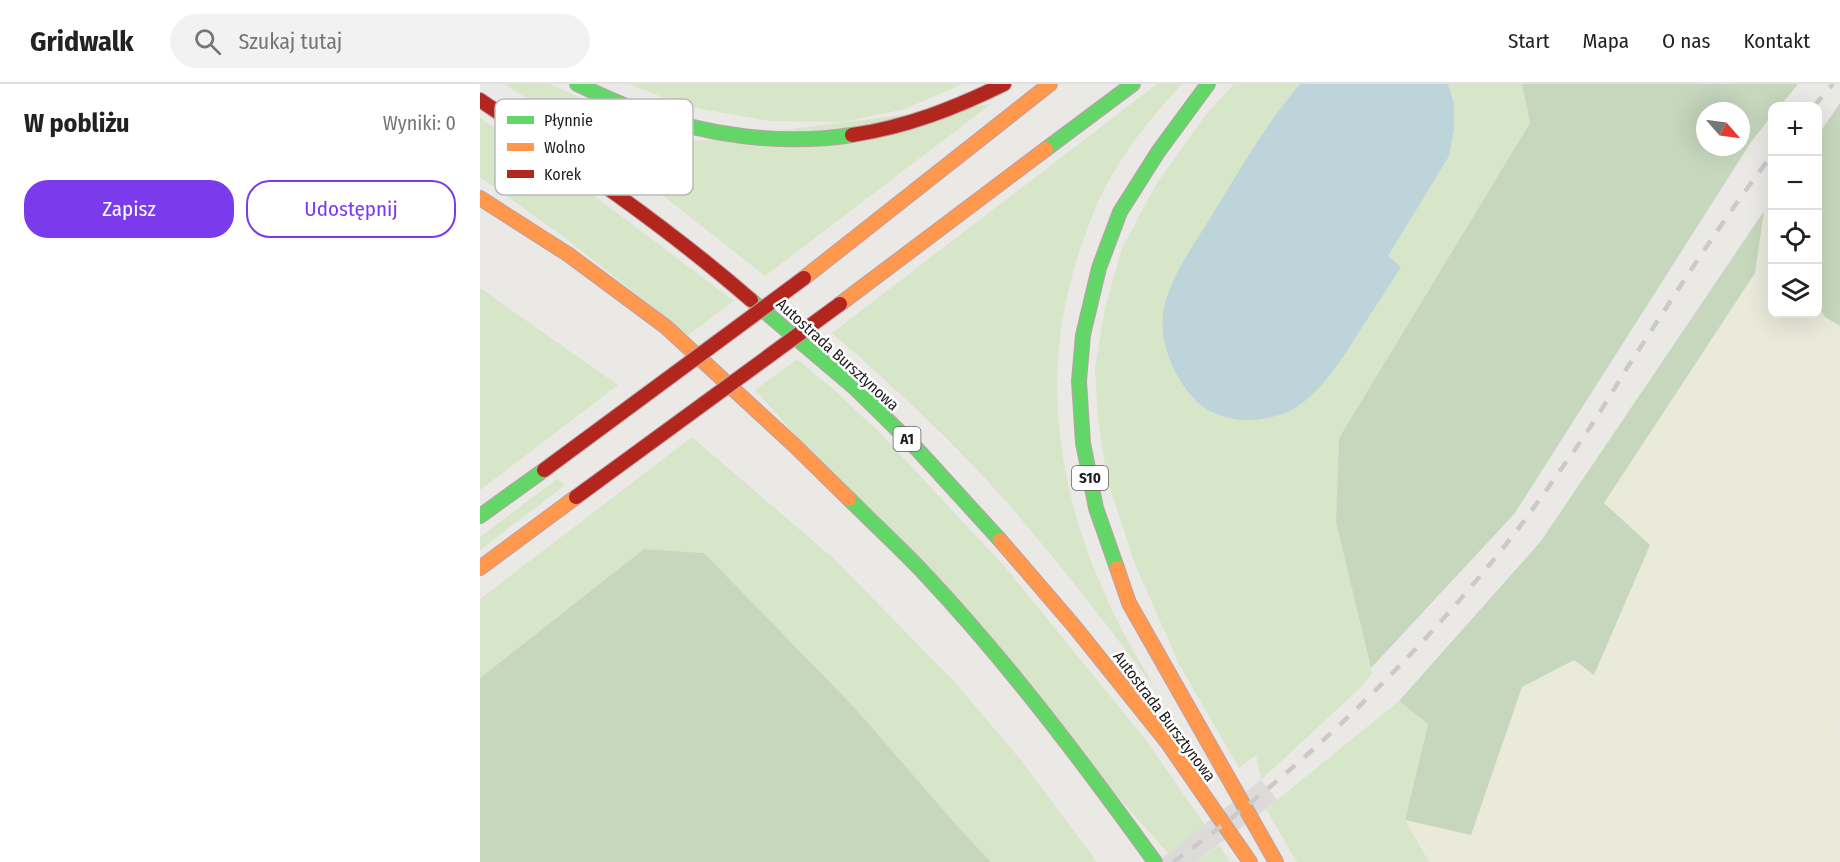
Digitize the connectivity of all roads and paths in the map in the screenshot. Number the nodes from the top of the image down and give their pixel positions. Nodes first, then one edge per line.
1 (577, 84) edge
2 (1004, 84) edge
3 (1050, 84) edge
4 (1133, 84) edge
5 (1208, 84) edge
6 (610, 99) edge
7 (480, 100) edge
8 (495, 110) edge
9 (693, 127) edge
10 (619, 195) edge
11 (480, 198) edge
12 (480, 516) edge
13 (480, 568) edge
14 (1155, 862) edge
15 (1250, 862) edge
16 (1276, 862) edge

1 - 6 highway
2 - 9 highway
3 - 12 highway, bridge
4 - 13 highway, bridge
5 - 16 highway, S10
7 - 8 highway, Autostrada Bursztynowa / A1
10 - 15 highway, Autostrada Bursztynowa / A1
11 - 14 highway

